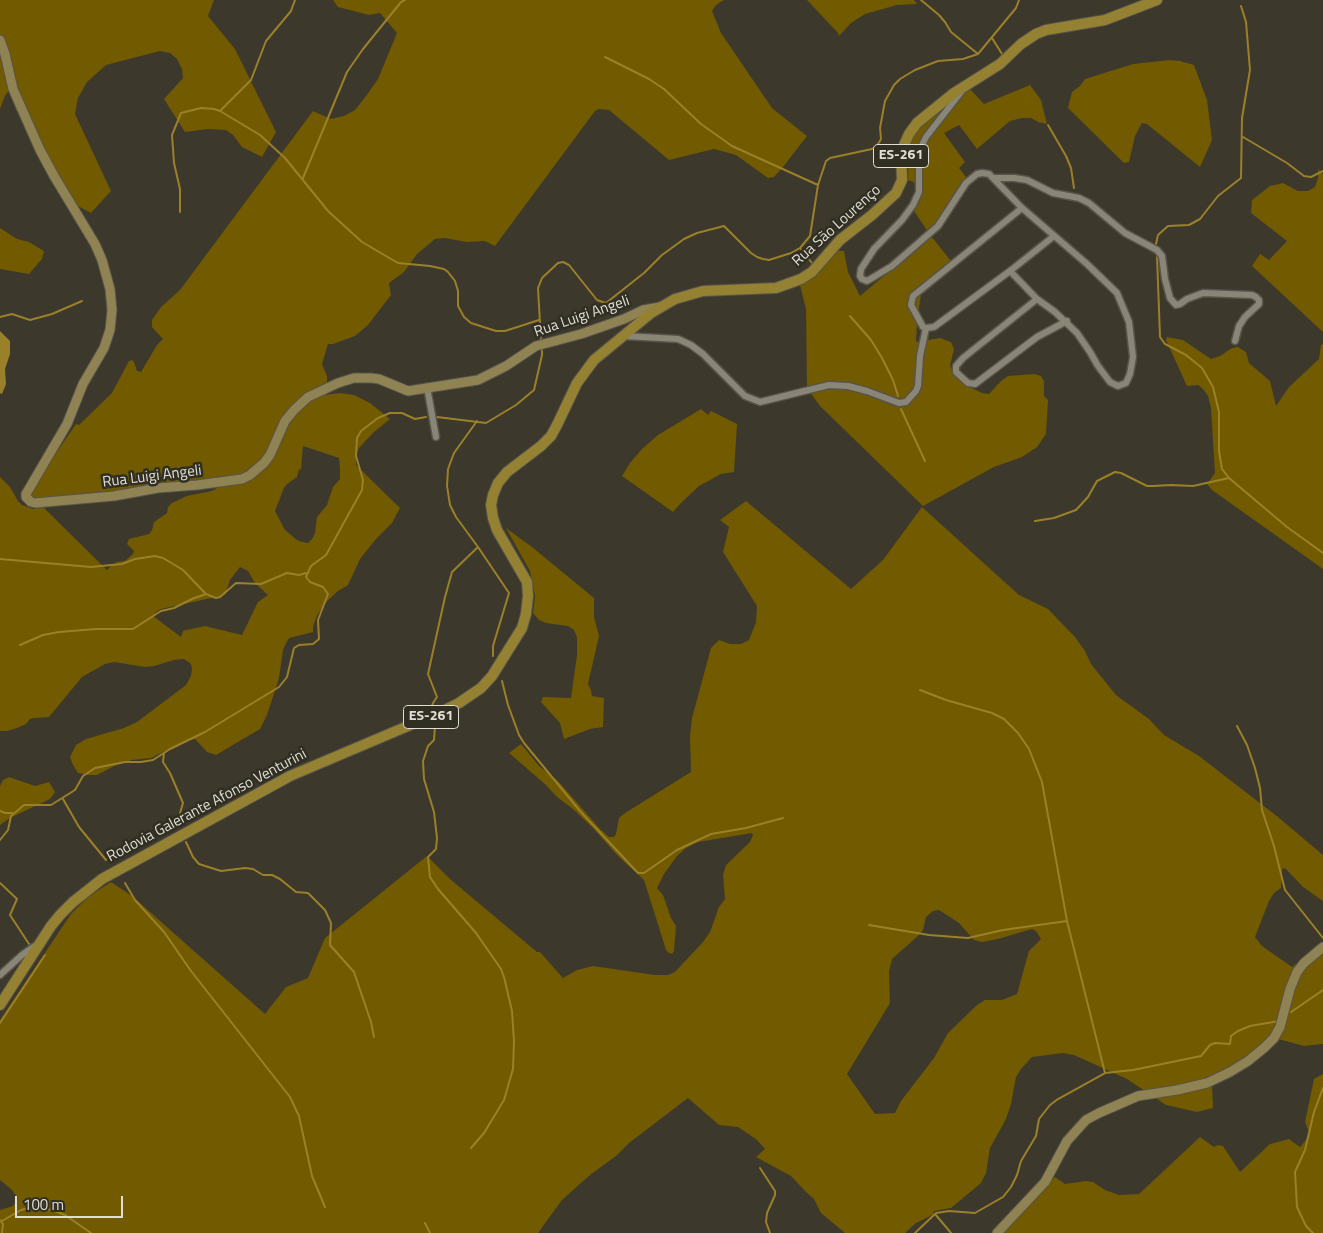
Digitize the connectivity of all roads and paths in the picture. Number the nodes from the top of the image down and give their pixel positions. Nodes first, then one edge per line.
1 (1157, 0) edge
2 (0, 40) edge
3 (966, 86) junction
4 (994, 178) junction
5 (1022, 208) junction
6 (1054, 236) junction
7 (1010, 271) junction
8 (1037, 299) junction
9 (661, 306) junction
10 (1067, 321) junction
11 (926, 328) junction
12 (623, 336) junction
13 (1236, 341) dead end
14 (427, 387) junction
15 (436, 437) dead end
16 (40, 943) junction
17 (1323, 947) edge
18 (0, 975) edge
19 (0, 1005) edge
20 (997, 1233) edge

1 - 3 main road, Rua São Lourenço / ES-261
2 - 14 street, Rua Luigi Angeli
3 - 4 street
3 - 9 main road, Rua São Lourenço / ES-261
4 - 5 street
4 - 13 street
5 - 6 street
5 - 11 street
6 - 7 street
6 - 10 street
7 - 8 street
7 - 11 street
8 - 10 street
8 - 10 street
9 - 12 main road, Rodovia Galerante Afonso Venturini / ES-261
9 - 14 street, Rua Luigi Angeli
11 - 12 street
12 - 16 main road, Rodovia Galerante Afonso Venturini / ES-261
14 - 15 street
16 - 18 street
16 - 19 main road, Rodovia Galerante Afonso Venturini / ES-261
17 - 20 street

